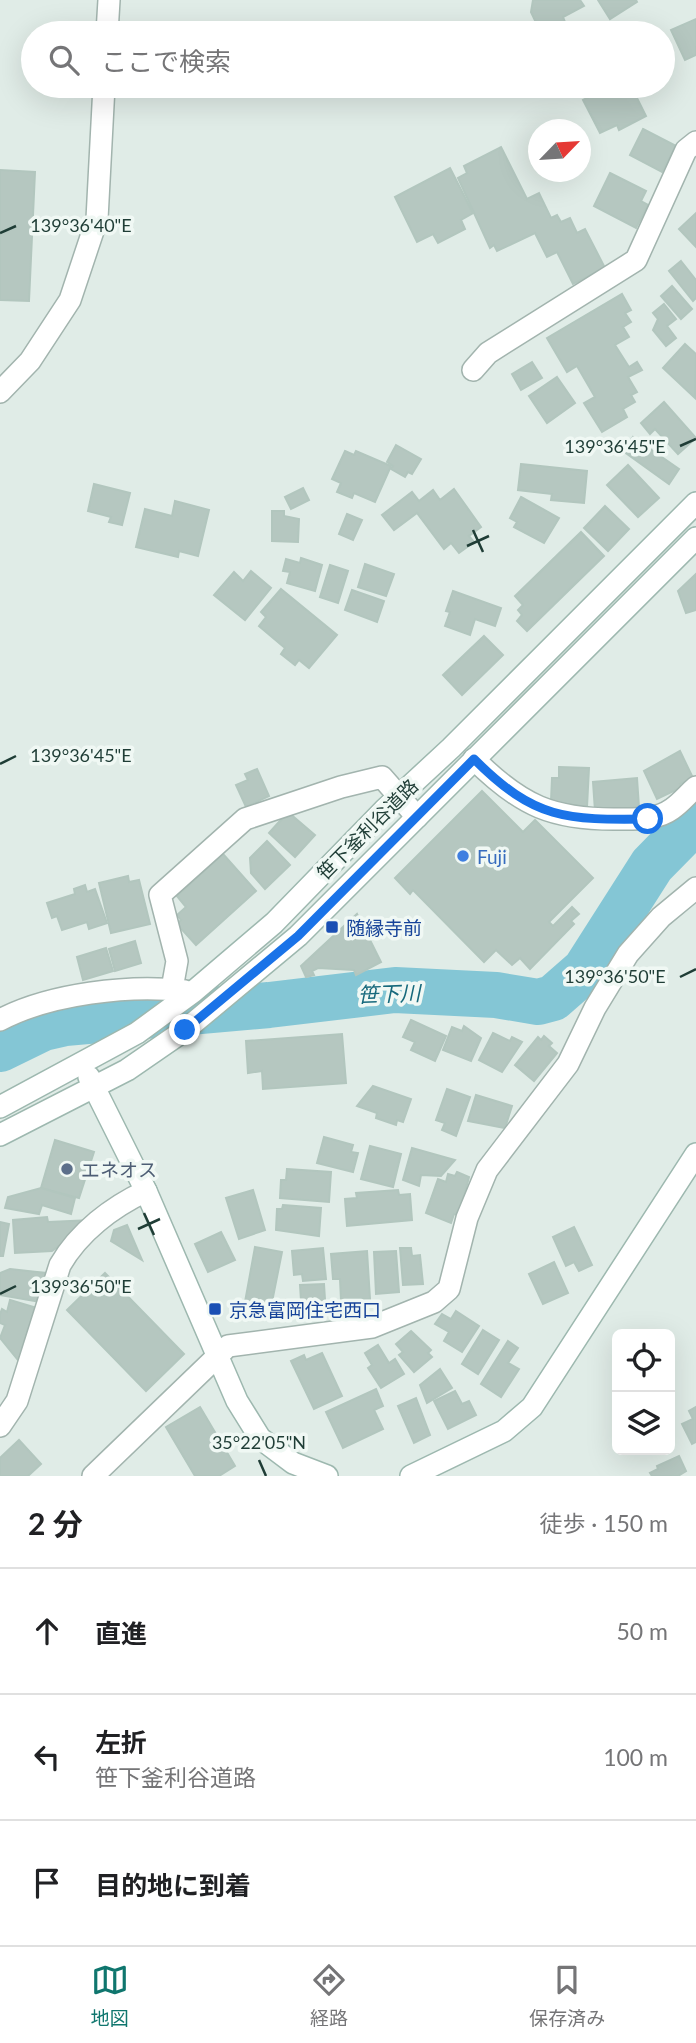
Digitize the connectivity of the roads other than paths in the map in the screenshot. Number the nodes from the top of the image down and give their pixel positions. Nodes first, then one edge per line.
1 (112, 1) edge
2 (109, 21) edge
3 (103, 98) edge
4 (696, 142) edge
5 (473, 370) dead end
6 (0, 392) edge
7 (696, 503) edge
8 (696, 538) edge
9 (474, 759) junction
10 (696, 787) edge
11 (398, 796) junction
12 (416, 817) junction
13 (696, 888) edge
14 (182, 990) junction
15 (0, 1020) edge
16 (83, 1064) junction
17 (95, 1088) junction
18 (0, 1107) edge
19 (0, 1135) edge
20 (696, 1154) edge
21 (146, 1191) junction
22 (217, 1357) junction
23 (0, 1426) edge
24 (93, 1476) edge
25 (327, 1476) edge
26 (411, 1476) edge

1 - 2 street
3 - 6 street
4 - 5 street
7 - 11 street, 笹下釜利谷道路
8 - 9 street, 笹下釜利谷道路
9 - 10 street
9 - 12 street, 笹下釜利谷道路
11 - 12 street
11 - 14 street, 笹下釜利谷道路
11 - 14 street
12 - 17 street, 笹下釜利谷道路
13 - 22 street
14 - 15 street
14 - 16 street, 笹下釜利谷道路
16 - 17 street
16 - 18 street, 笹下釜利谷道路
17 - 19 street, 笹下釜利谷道路
17 - 21 street
20 - 26 street
21 - 22 street
21 - 23 street
22 - 24 street
22 - 25 street

